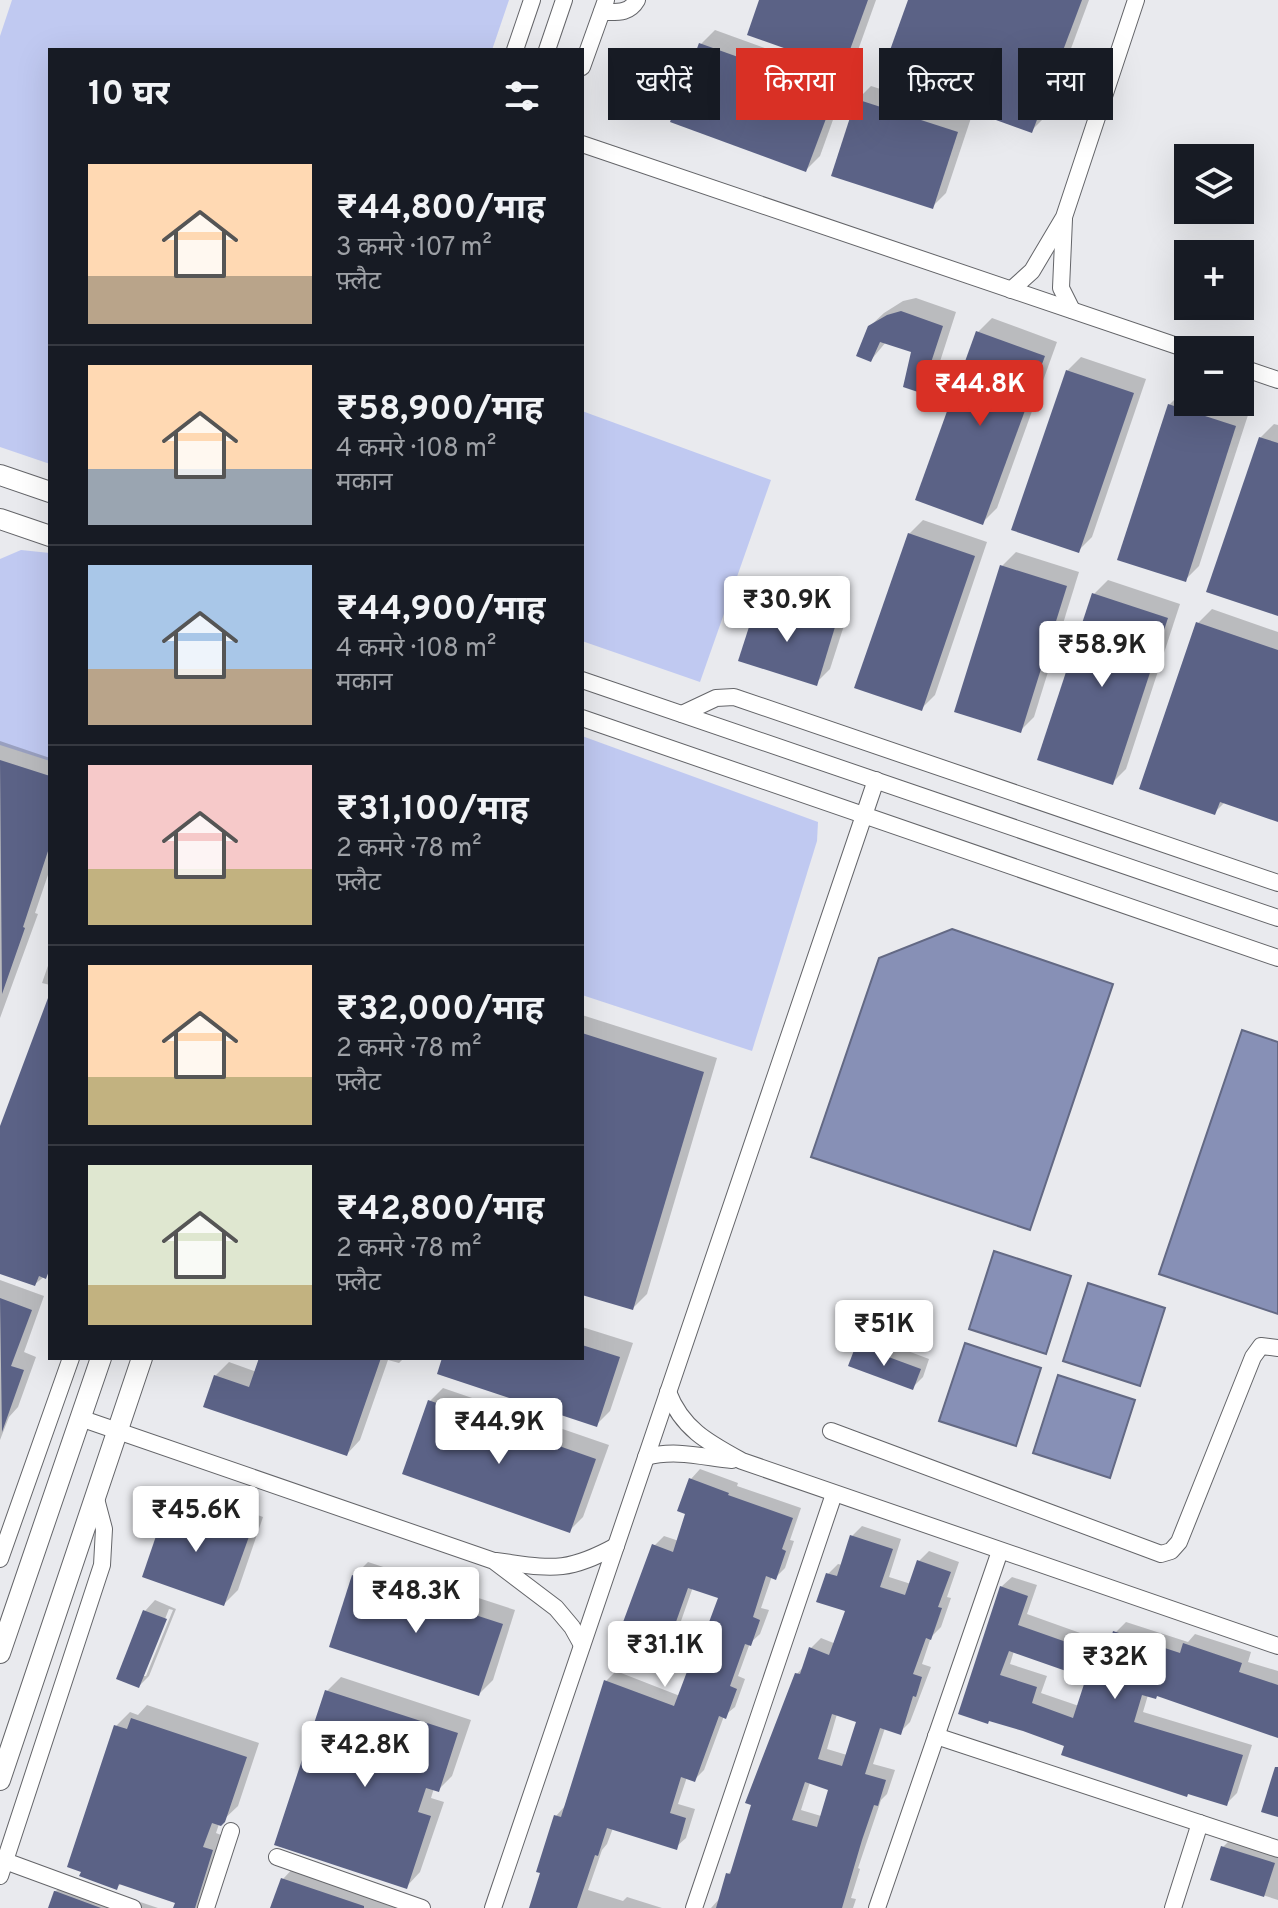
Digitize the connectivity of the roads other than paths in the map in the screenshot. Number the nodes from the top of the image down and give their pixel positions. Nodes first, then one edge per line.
1 (532, 0) edge
2 (564, 0) edge
3 (637, 0) edge
4 (1136, 0) edge
5 (604, 6) edge
6 (516, 48) edge
7 (548, 48) edge
8 (584, 61) edge
9 (584, 145) edge
10 (1064, 217) junction
11 (1011, 290) junction
12 (1072, 310) junction
13 (1174, 345) edge
14 (1254, 372) edge
15 (1278, 380) edge
16 (0, 475) edge
17 (48, 491) edge
18 (1, 522) edge
19 (48, 535) edge
20 (584, 681) edge
21 (682, 714) junction
22 (584, 719) edge
23 (876, 780) junction
24 (864, 816) junction
25 (1278, 883) edge
26 (1278, 918) edge
27 (1278, 958) edge
28 (1278, 1348) edge
29 (70, 1360) edge
30 (100, 1360) edge
31 (141, 1360) edge
32 (668, 1392) junction
33 (80, 1418) junction
34 (116, 1430) junction
35 (831, 1431) dead end
36 (646, 1457) junction
37 (742, 1461) junction
38 (834, 1494) junction
39 (95, 1495) junction
40 (616, 1546) junction
41 (1000, 1551) junction
42 (0, 1559) edge
43 (494, 1561) junction
44 (582, 1645) junction
45 (1278, 1646) edge
46 (0, 1653) edge
47 (936, 1736) junction
48 (0, 1780) edge
49 (1200, 1823) junction
50 (231, 1831) dead end
51 (1278, 1849) edge
52 (277, 1857) dead end
53 (2, 1868) edge
54 (133, 1908) edge
55 (206, 1908) edge
56 (422, 1908) edge
57 (493, 1908) edge
58 (694, 1908) edge
59 (877, 1908) edge
60 (1173, 1908) edge

1 - 6 street
2 - 7 street
3 - 5 street
4 - 10 street
5 - 8 street
9 - 11 street
10 - 11 street
10 - 12 street
11 - 12 street
12 - 13 street
14 - 15 street
16 - 17 main road
18 - 19 main road
20 - 21 street
21 - 23 street
21 - 25 street
22 - 24 street
23 - 24 street
23 - 26 street
24 - 27 street
24 - 32 street
28 - 35 street
29 - 42 street
30 - 33 main road
31 - 34 main road
32 - 36 street
32 - 37 street
33 - 34 street
33 - 46 main road
34 - 39 main road
34 - 43 street
36 - 37 street
36 - 40 street
37 - 38 street
38 - 41 street
38 - 58 street
39 - 48 main road
39 - 53 street
40 - 43 street
40 - 44 street
41 - 45 street
41 - 47 street
43 - 44 street
44 - 57 street
47 - 49 street
47 - 59 street
49 - 51 street
49 - 60 street
50 - 55 street
52 - 56 street
53 - 54 street

